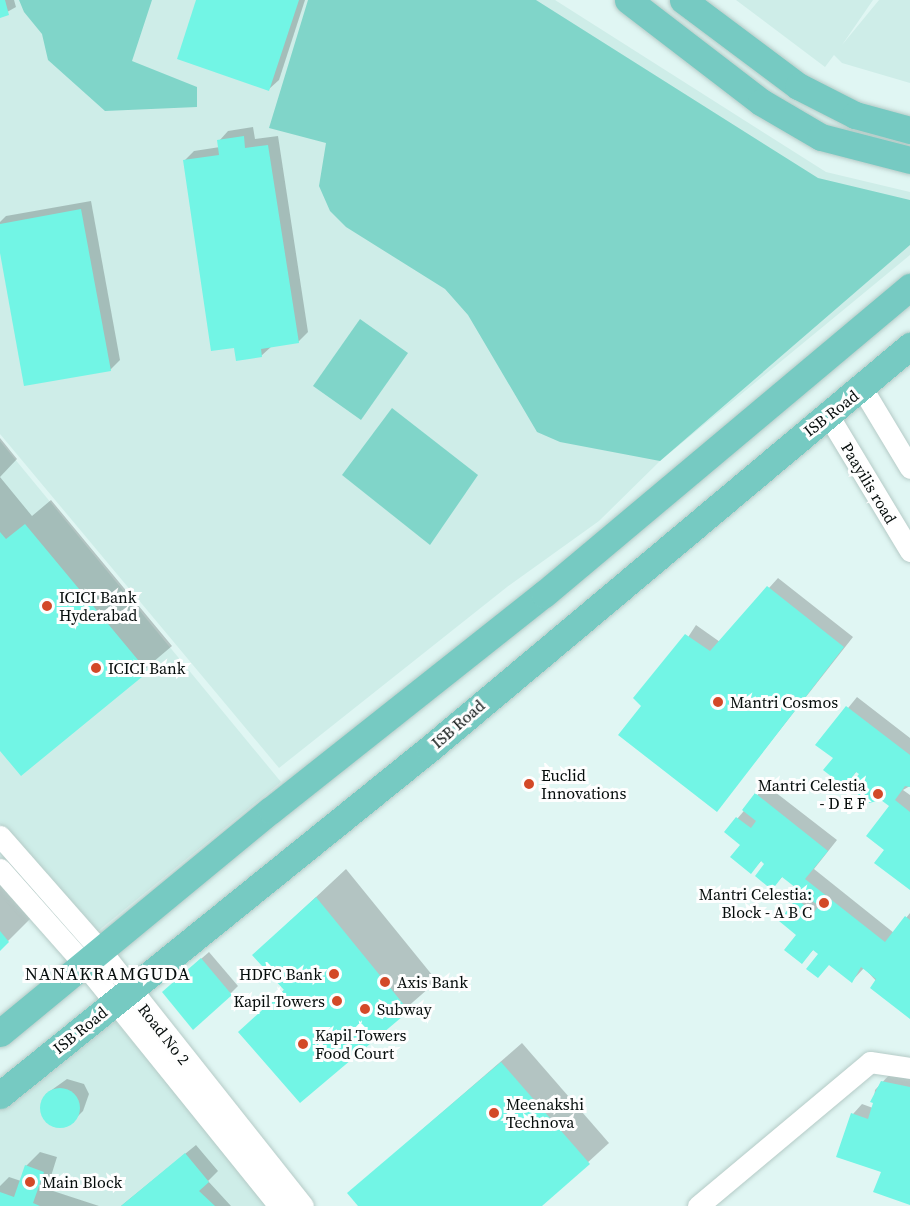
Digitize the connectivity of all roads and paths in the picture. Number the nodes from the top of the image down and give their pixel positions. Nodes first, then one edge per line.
1 (628, 0) edge
2 (683, 0) edge
3 (906, 128) edge
4 (910, 160) edge
5 (910, 287) edge
6 (910, 346) edge
7 (862, 388) junction
8 (828, 415) junction
9 (910, 468) edge
10 (910, 551) edge
11 (0, 836) edge
12 (0, 869) edge
13 (92, 958) junction
14 (122, 997) junction
15 (0, 1033) edge
16 (910, 1068) edge
17 (0, 1095) edge
18 (279, 1206) edge
19 (303, 1206) edge
20 (698, 1206) edge

1 - 4 main road
2 - 3 main road
5 - 13 main road
6 - 7 main road, ISB Road
7 - 8 main road, ISB Road
7 - 9 street
8 - 10 street, Paayilis road
8 - 14 main road, ISB Road
11 - 13 street, Road No 2
12 - 13 street, Road No 2
13 - 14 street, Road No 2
13 - 15 main road
14 - 17 main road, ISB Road
14 - 18 street, Road No 2
14 - 19 street, Road No 2
16 - 20 street

